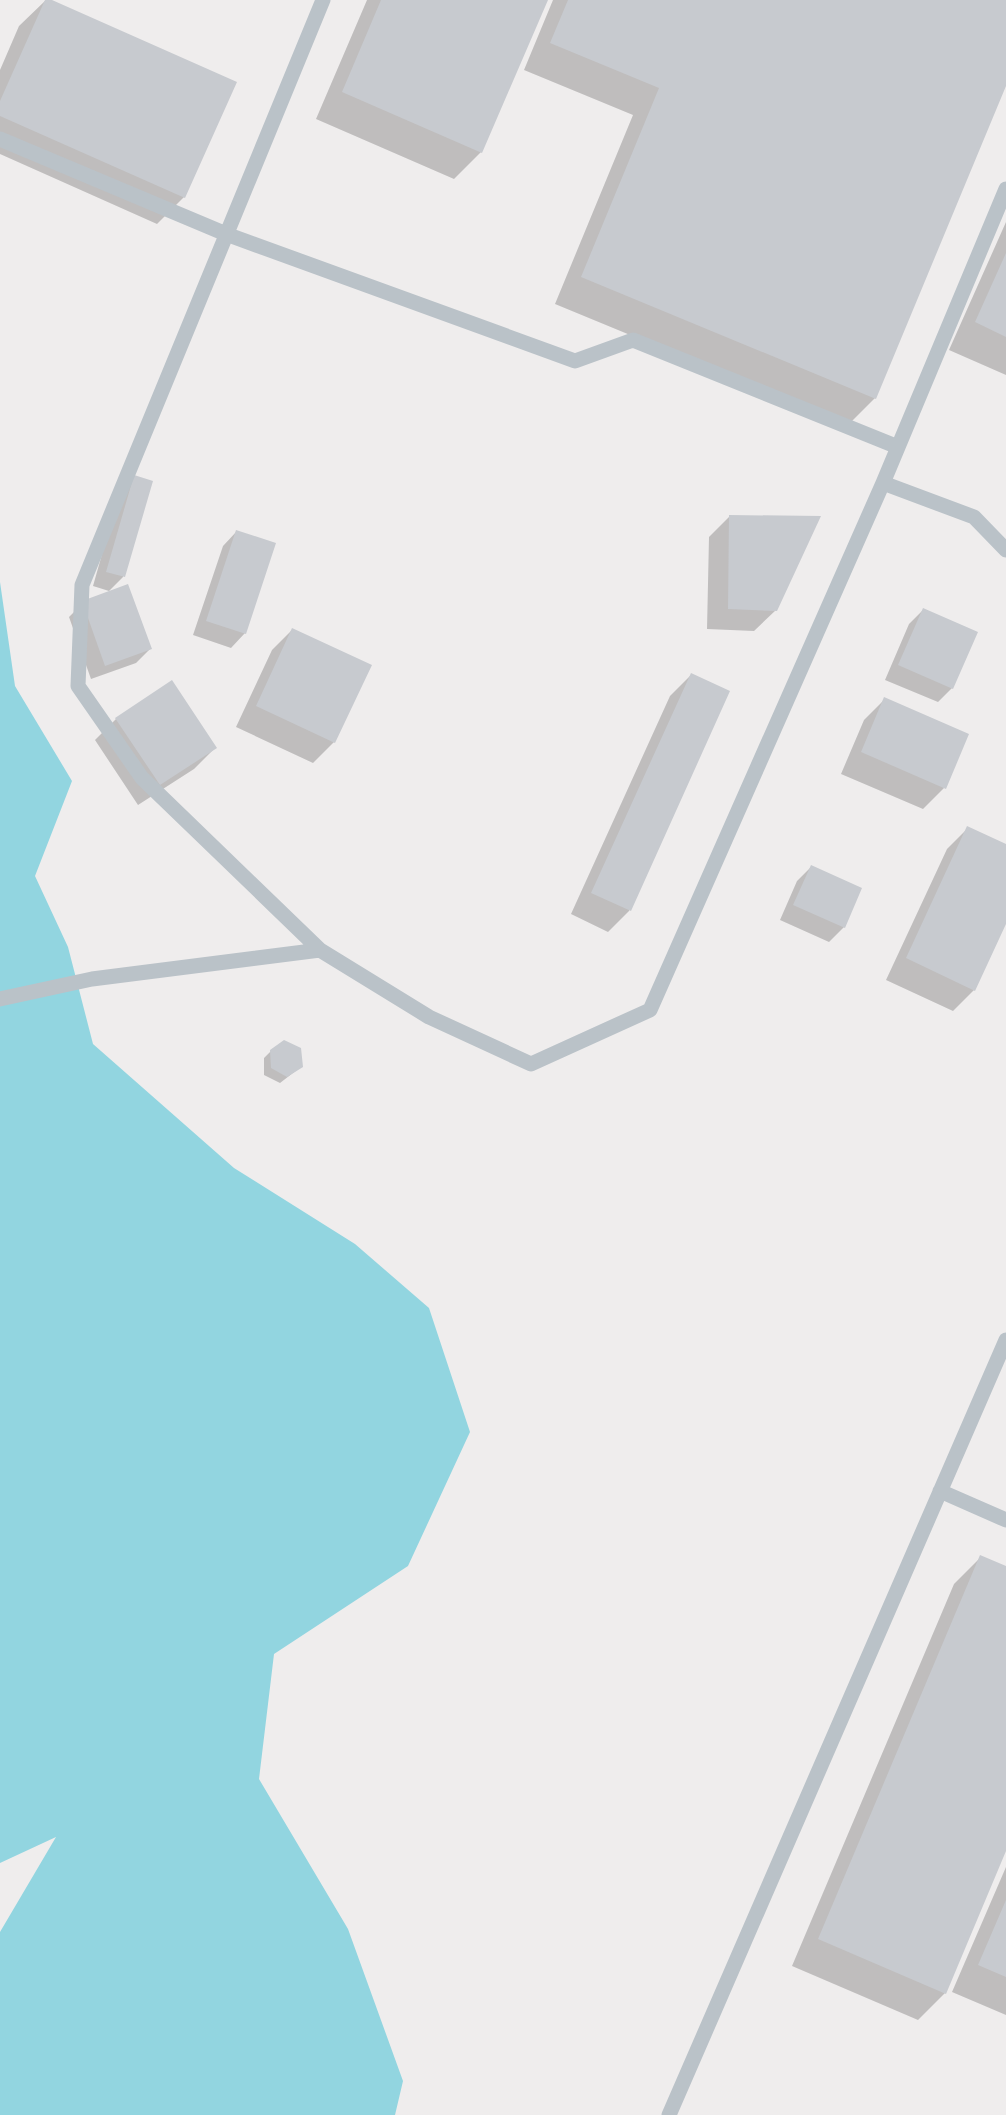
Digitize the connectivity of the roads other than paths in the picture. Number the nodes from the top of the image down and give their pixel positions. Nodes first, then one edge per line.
1 (323, 0) edge
2 (0, 139) edge
3 (1006, 189) edge
4 (226, 234) junction
5 (898, 447) junction
6 (883, 483) junction
7 (1006, 550) edge
8 (320, 950) junction
9 (0, 999) edge
10 (1006, 1340) edge
11 (940, 1491) junction
12 (1006, 1520) edge
13 (669, 2115) edge

1 - 4 lane
2 - 4 lane
3 - 5 lane
4 - 5 lane
4 - 8 lane
5 - 6 lane
6 - 7 lane
6 - 8 lane
8 - 9 lane
10 - 11 lane
11 - 12 lane
11 - 13 lane

